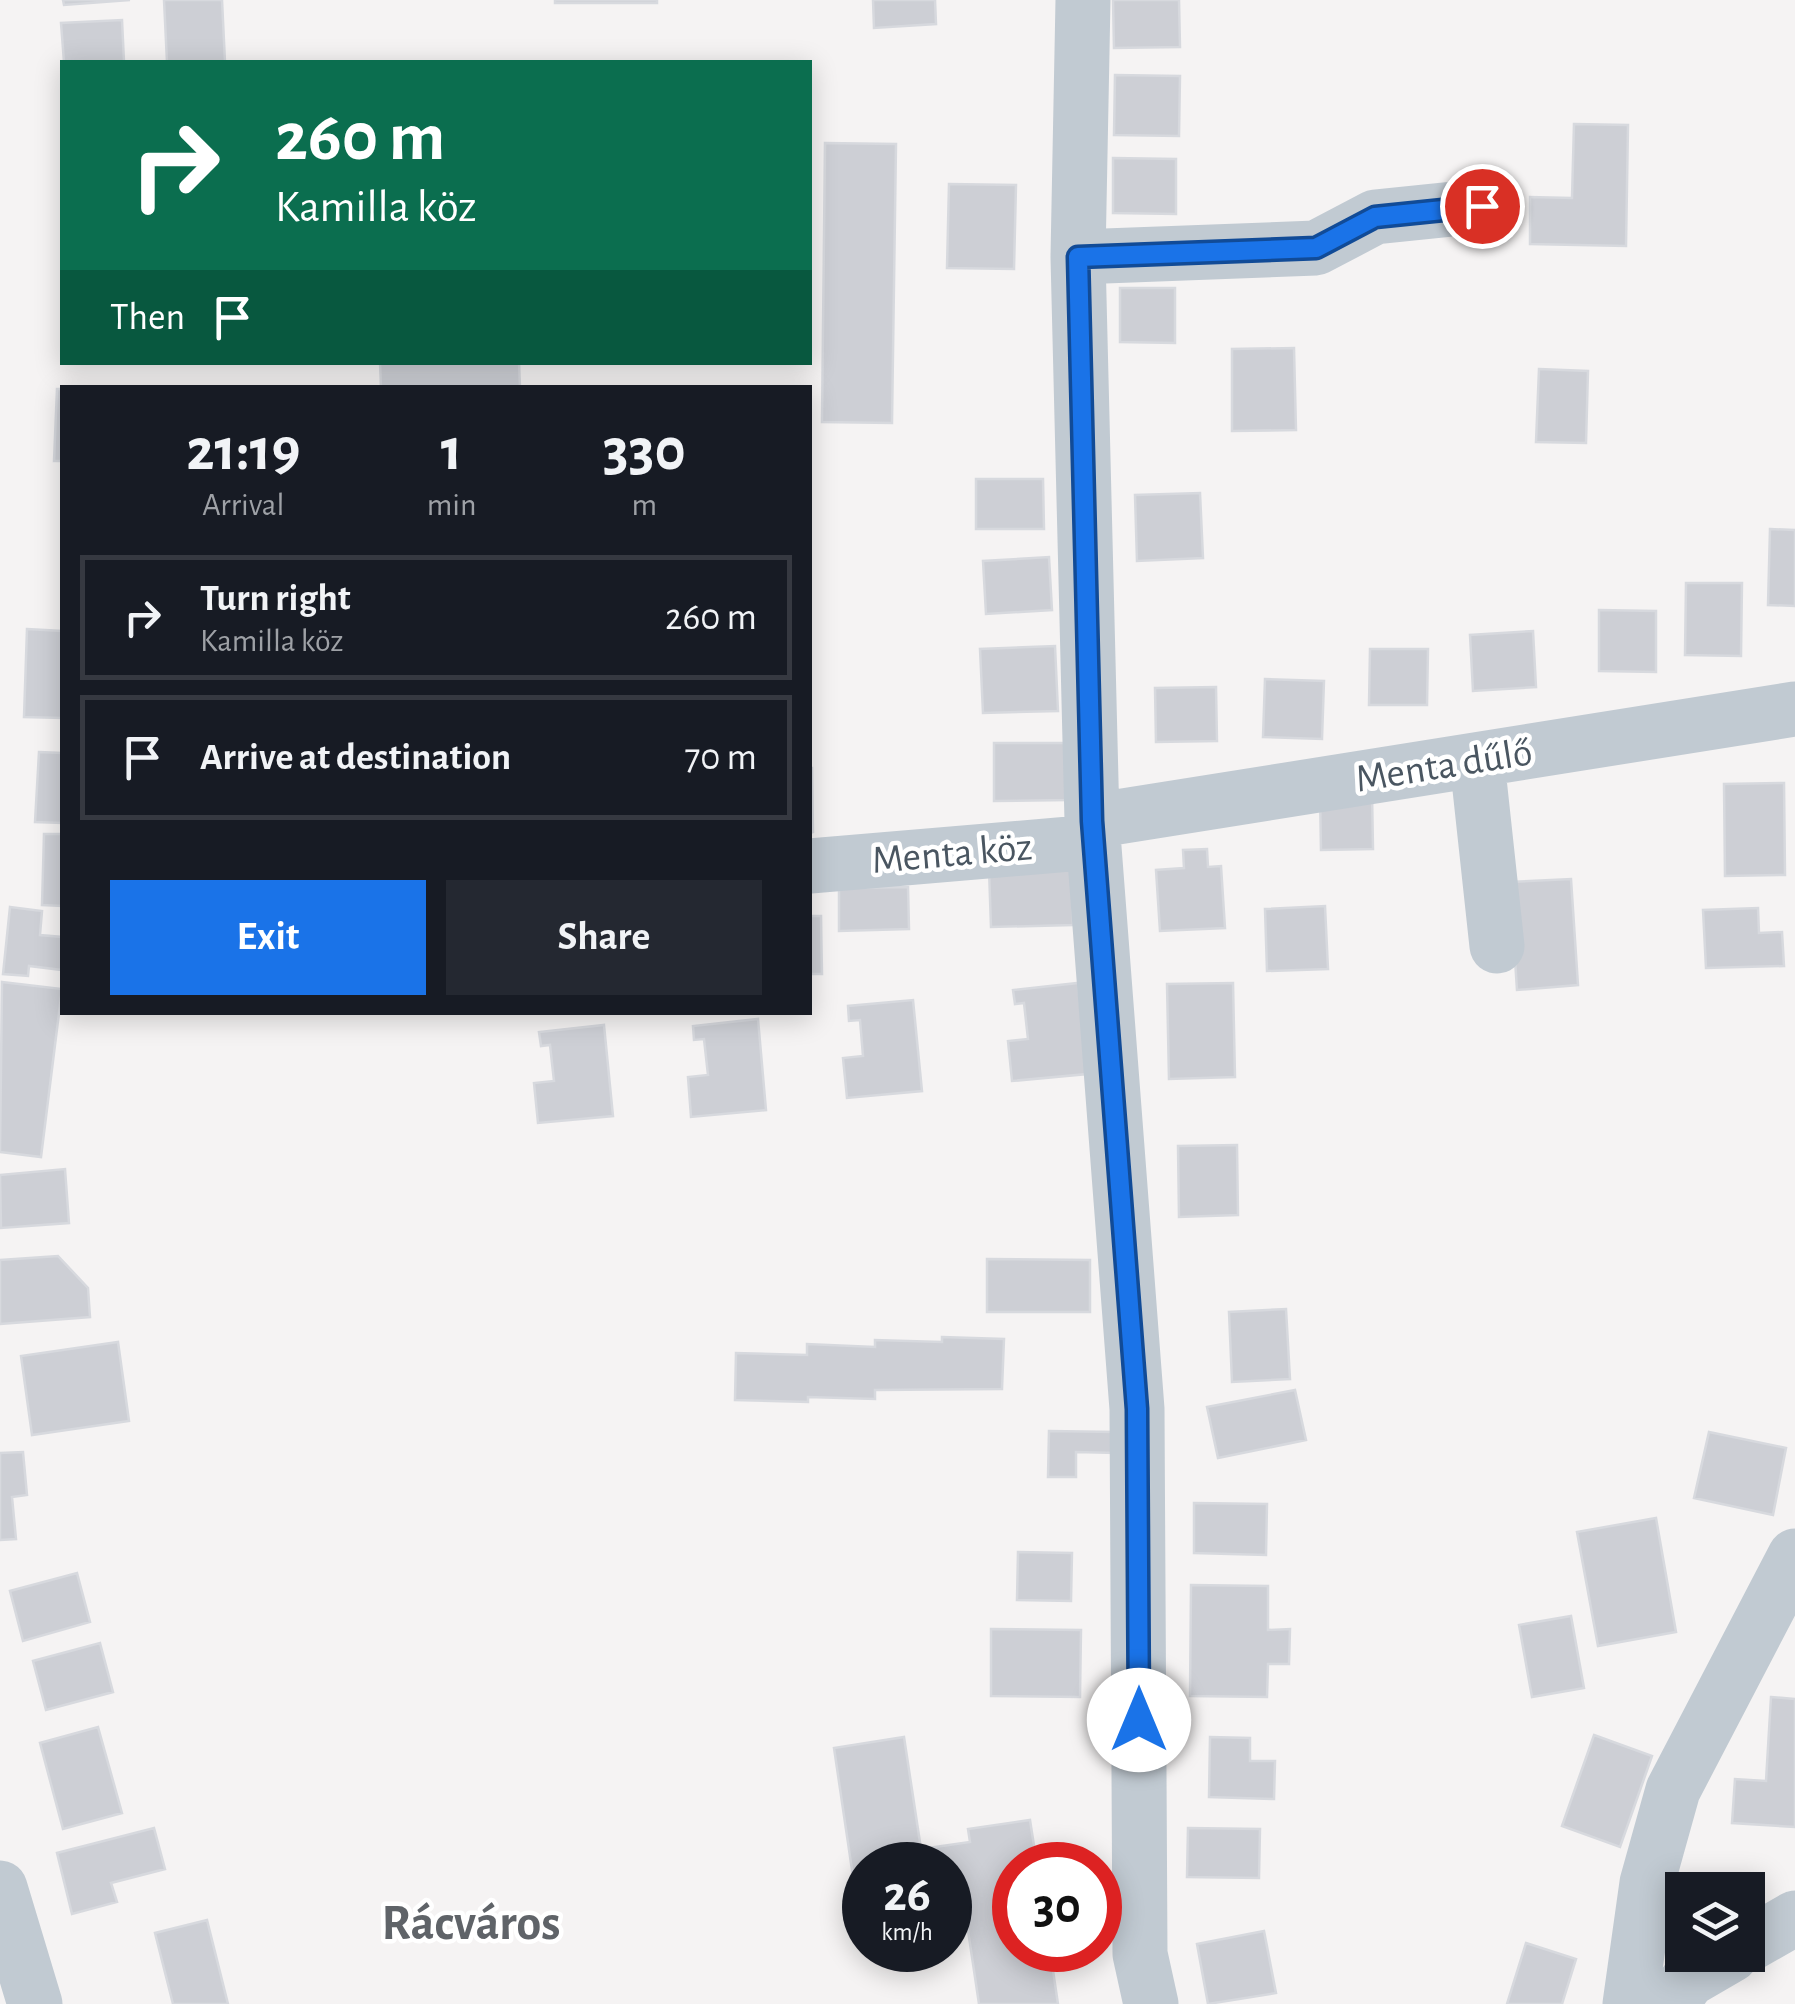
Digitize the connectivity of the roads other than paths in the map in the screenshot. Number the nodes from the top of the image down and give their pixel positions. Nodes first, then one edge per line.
1 (1083, 0) edge
2 (1482, 206) dead end
3 (1078, 257) junction
4 (1795, 710) edge
5 (1476, 761) junction
6 (1093, 832) junction
7 (812, 866) edge
8 (1497, 946) dead end
9 (1795, 1556) edge
10 (0, 1888) edge
11 (1795, 1918) edge
12 (1765, 1935) edge
13 (1702, 1972) edge
14 (35, 2004) edge
15 (1150, 2004) edge
16 (1630, 2004) edge
17 (1672, 2004) edge

1 - 3 street
2 - 3 street
3 - 6 street
4 - 5 street, Menta dűlő
5 - 6 street, Menta dűlő
5 - 8 street
6 - 7 street, Menta köz
6 - 15 street
9 - 16 street
10 - 14 street
11 - 12 street
13 - 17 street

